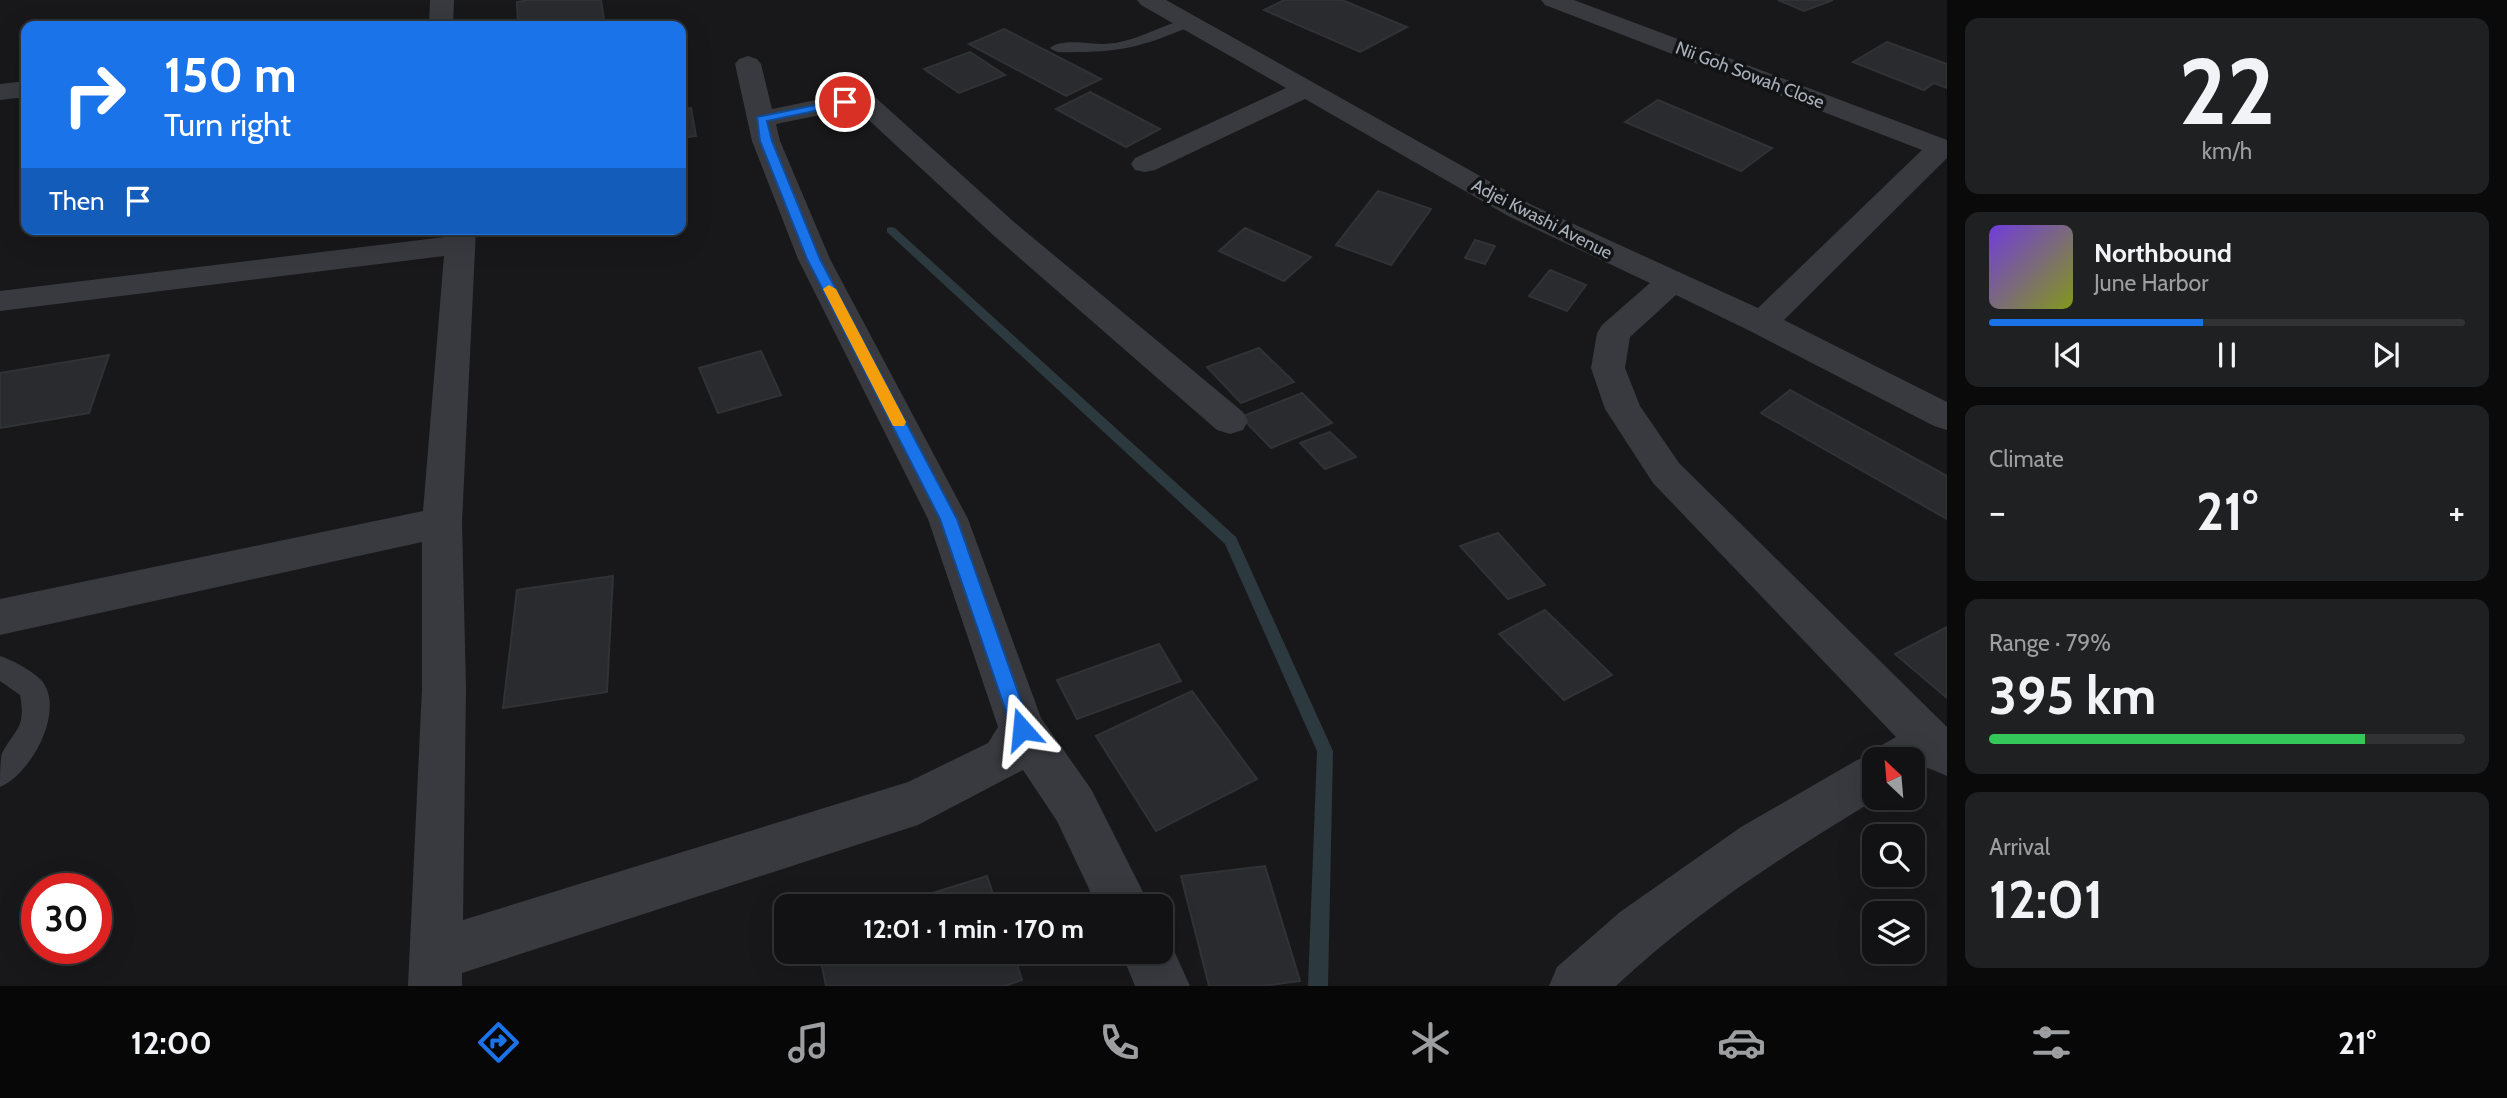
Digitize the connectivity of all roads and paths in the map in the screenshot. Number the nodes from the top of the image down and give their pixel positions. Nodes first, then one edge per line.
1 (442, 0) edge
2 (1149, 0) edge
3 (1553, 0) edge
4 (1621, 0) edge
5 (1587, 13) junction
6 (441, 21) edge
7 (1189, 22) junction
8 (1057, 48) dead end
9 (748, 64) dead end
10 (21, 90) edge
11 (1303, 90) junction
12 (0, 92) edge
13 (761, 119) junction
14 (1943, 149) edge
15 (1145, 164) dead end
16 (460, 237) edge
17 (1670, 283) junction
18 (0, 301) edge
19 (1762, 323) junction
20 (1947, 417) edge
21 (1230, 421) dead end
22 (442, 522) junction
23 (1, 621) edge
24 (0, 667) edge
25 (1022, 729) junction
26 (1920, 747) edge
27 (0, 774) edge
28 (1862, 782) edge
29 (1118, 894) edge
30 (1153, 964) edge
31 (435, 971) edge
32 (1163, 986) edge
33 (1576, 986) edge

1 - 6 street
2 - 7 street, Adjei Kwashi Avenue
3 - 5 street, Nii Goh Sowah Close
4 - 5 street
5 - 14 street, Nii Goh Sowah Close
7 - 8 lane
7 - 11 street, Adjei Kwashi Avenue
9 - 13 street
10 - 12 street
11 - 15 street
11 - 17 street, Adjei Kwashi Avenue
13 - 21 street
13 - 25 street
14 - 19 street
16 - 18 street
16 - 22 street
17 - 19 street, Adjei Kwashi Avenue
17 - 26 street
19 - 20 street, Adjei Kwashi Avenue
22 - 23 street
22 - 31 street
24 - 27 lane
25 - 29 street
25 - 31 street
28 - 33 street
30 - 32 street

